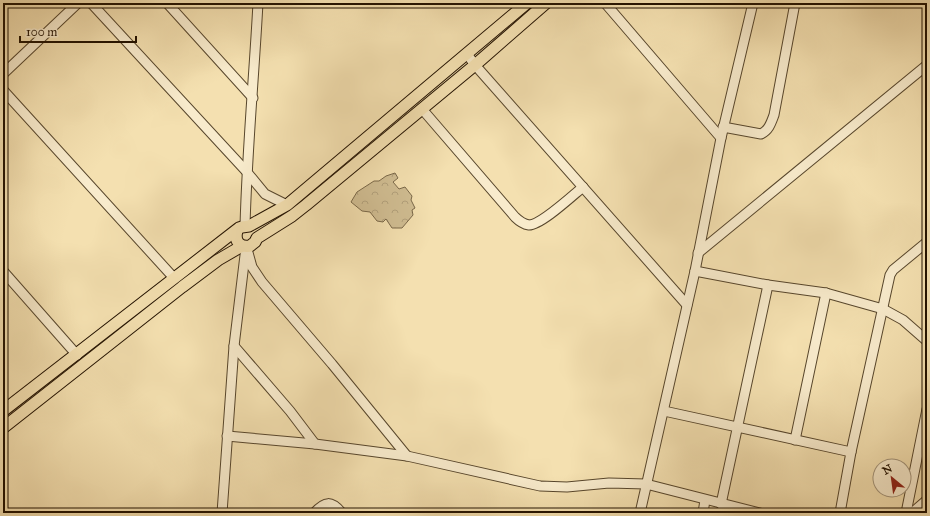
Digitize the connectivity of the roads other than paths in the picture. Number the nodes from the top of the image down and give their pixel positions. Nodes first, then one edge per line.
1 (78, 3) edge
2 (91, 3) edge
3 (167, 3) edge
4 (258, 3) edge
5 (527, 3) edge
6 (546, 3) edge
7 (605, 3) edge
8 (752, 3) edge
9 (795, 3) edge
10 (467, 54) junction
11 (927, 64) edge
12 (475, 65) junction
13 (3, 74) edge
14 (3, 90) edge
15 (252, 98) junction
16 (422, 108) junction
17 (723, 127) junction
18 (721, 138) junction
19 (246, 171) junction
20 (583, 187) junction
21 (287, 205) junction
22 (244, 228) junction
23 (257, 238) junction
24 (927, 242) edge
25 (244, 246) junction
26 (698, 253) junction
27 (3, 271) edge
28 (695, 271) junction
29 (174, 278) junction
30 (768, 285) junction
31 (826, 293) junction
32 (687, 305) junction
33 (883, 309) junction
34 (927, 341) edge
35 (234, 346) junction
36 (77, 355) junction
37 (927, 409) edge
38 (3, 411) edge
39 (664, 411) junction
40 (738, 427) junction
41 (3, 428) edge
42 (227, 436) junction
43 (795, 440) junction
44 (315, 444) junction
45 (851, 452) junction
46 (407, 456) junction
47 (646, 484) junction
48 (705, 500) junction
49 (927, 500) edge
50 (721, 504) junction
51 (756, 512) edge
52 (222, 513) edge
53 (314, 513) edge
54 (342, 513) edge
55 (640, 513) edge
56 (703, 513) edge
57 (840, 513) edge
58 (906, 513) edge
59 (912, 513) edge

1 - 13 street
2 - 19 street
3 - 15 street
4 - 15 street
5 - 10 main road
6 - 12 main road
7 - 18 street
8 - 17 street
9 - 17 street
10 - 12 street
10 - 21 main road
11 - 26 street
12 - 16 main road
12 - 20 street
14 - 29 street
15 - 19 street
16 - 20 street
16 - 23 main road
17 - 18 street
18 - 26 street
19 - 21 street
19 - 22 street
20 - 32 street
21 - 22 main road
22 - 23 main road
22 - 25 main road
22 - 29 main road
23 - 25 main road
24 - 33 street
25 - 35 street
25 - 41 main road
25 - 46 street
26 - 28 street
27 - 36 street
28 - 30 street
28 - 32 street
29 - 36 main road
30 - 31 street
30 - 40 street
31 - 33 street
31 - 43 street
32 - 39 street
33 - 34 street
33 - 45 street
35 - 42 street
35 - 44 street
36 - 38 main road
37 - 58 street
39 - 40 street
39 - 47 street
40 - 43 street
40 - 50 street
42 - 44 street
42 - 52 street
43 - 45 street
44 - 46 street
45 - 57 street
46 - 47 street
47 - 48 street
47 - 55 street
48 - 50 street
48 - 56 street
49 - 59 street
50 - 51 street
53 - 54 street

